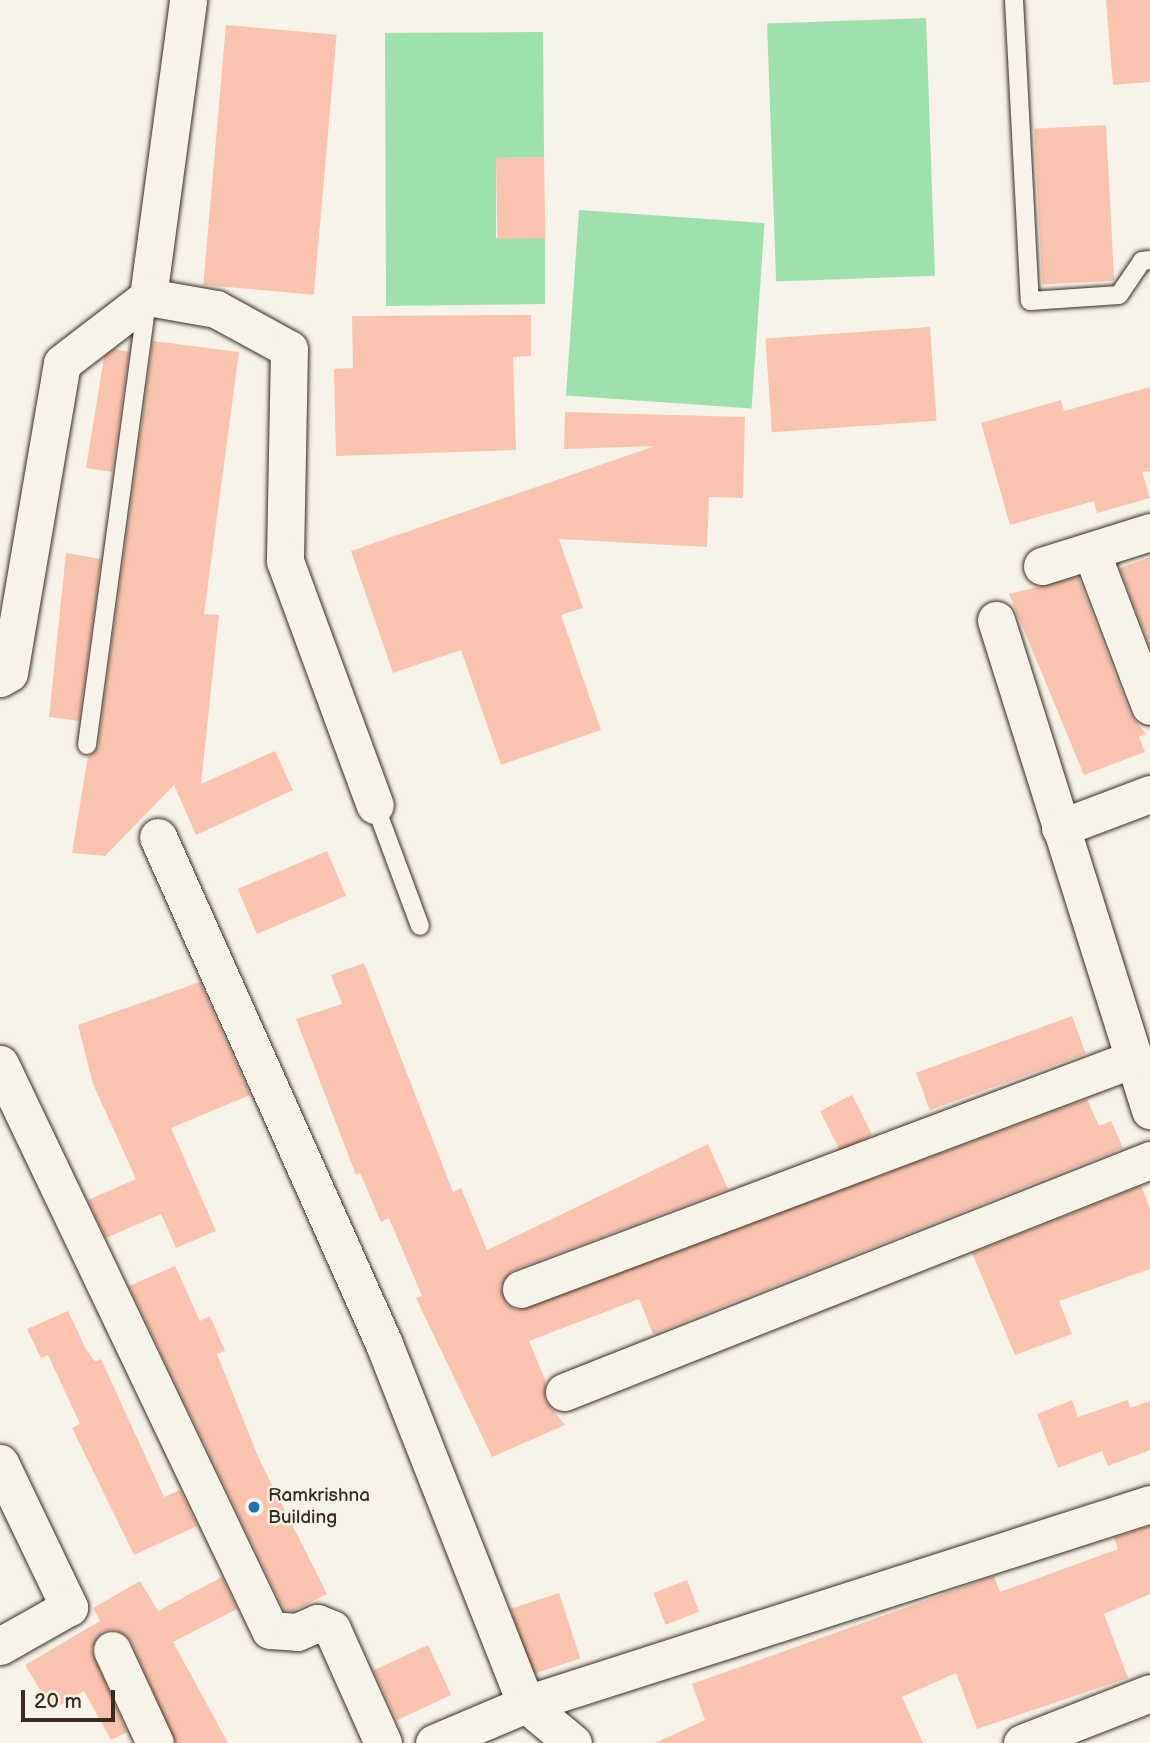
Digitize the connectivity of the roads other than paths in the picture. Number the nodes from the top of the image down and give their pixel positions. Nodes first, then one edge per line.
1 (188, 0) edge
2 (1014, 0) edge
3 (1150, 260) edge
4 (148, 297) junction
5 (1150, 532) edge
6 (1091, 551) junction
7 (1041, 566) dead end
8 (996, 620) dead end
9 (0, 678) edge
10 (1146, 684) edge
11 (87, 745) dead end
12 (1150, 794) edge
13 (375, 805) joint
14 (1060, 828) junction
15 (158, 837) dead end
16 (420, 926) dead end
17 (0, 1064) edge
18 (1143, 1083) edge
19 (1150, 1160) edge
20 (521, 1289) dead end
21 (564, 1392) dead end
22 (0, 1463) edge
23 (1150, 1504) edge
24 (0, 1646) edge
25 (112, 1650) dead end
26 (1150, 1693) edge
27 (526, 1704) junction
28 (155, 1743) edge
29 (383, 1743) edge
30 (434, 1743) edge
31 (573, 1743) edge
32 (1022, 1743) edge

1 - 4 street
2 - 3 lane
4 - 9 street
4 - 11 lane
4 - 13 street
5 - 6 street
6 - 7 street
6 - 10 street
8 - 14 street
12 - 14 street
13 - 16 lane
14 - 18 street
15 - 27 street
17 - 29 street
18 - 20 street
19 - 21 street
22 - 24 street
23 - 27 street
25 - 28 street
26 - 32 street
27 - 30 street
27 - 31 street

